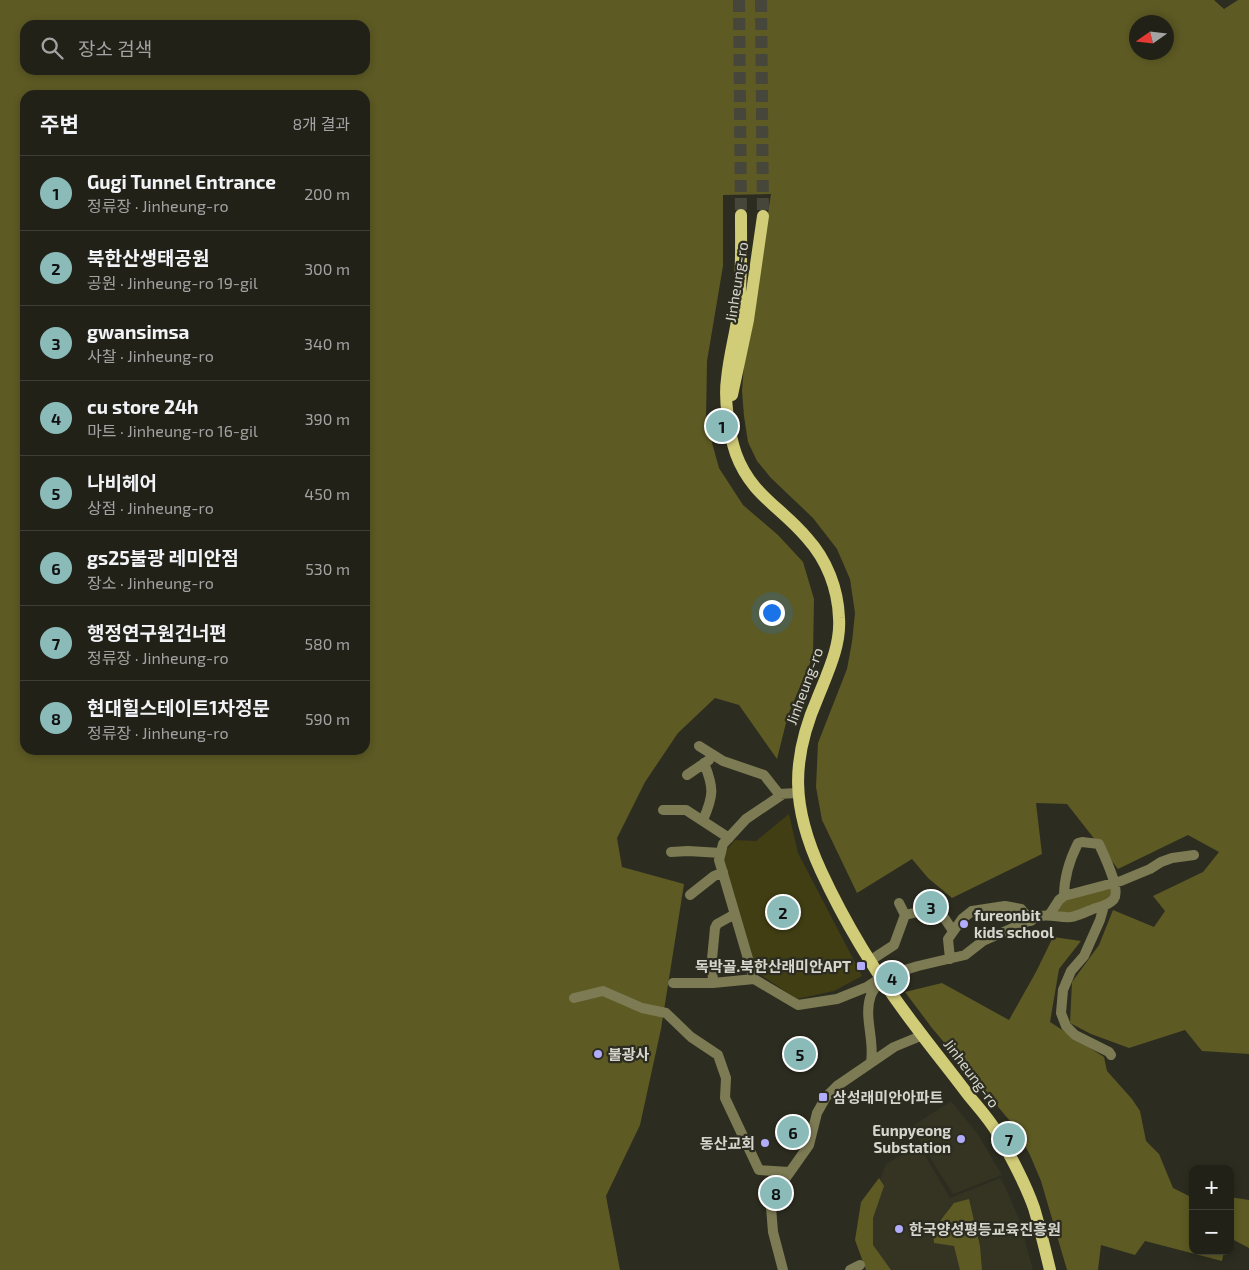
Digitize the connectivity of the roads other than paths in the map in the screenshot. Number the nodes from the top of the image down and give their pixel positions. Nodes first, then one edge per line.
1 (741, 215) tunnel mouth
2 (763, 216) tunnel mouth
3 (728, 412) junction
4 (699, 746) dead end
5 (716, 756) junction
6 (704, 763) junction
7 (687, 775) dead end
8 (797, 793) junction
9 (783, 794) junction
10 (663, 810) dead end
11 (703, 820) junction
12 (729, 838) junction
13 (671, 852) dead end
14 (721, 853) junction
15 (1194, 855) dead end
16 (723, 872) junction
17 (1115, 883) junction
18 (690, 895) dead end
19 (1064, 896) junction
20 (899, 903) dead end
21 (1104, 906) junction
22 (735, 914) junction
23 (1050, 914) junction
24 (905, 915) junction
25 (1031, 921) junction
26 (953, 931) junction
27 (950, 958) junction
28 (871, 960) junction
29 (882, 977) junction
30 (754, 980) junction
31 (673, 983) dead end
32 (713, 983) junction
33 (574, 998) dead end
34 (919, 1031) junction
35 (1111, 1055) dead end
36 (871, 1062) junction
37 (789, 1172) junction
38 (783, 1270) edge
39 (1050, 1270) edge

1 - 3 main road, Jinheung-ro
2 - 3 main road, Jinheung-ro
3 - 8 main road, Jinheung-ro
4 - 5 street
5 - 6 street
5 - 9 street
6 - 7 street
6 - 11 street
8 - 9 street
8 - 28 main road, Jinheung-ro
9 - 12 street
10 - 11 street
11 - 12 street
12 - 14 street
13 - 14 street
14 - 16 street
15 - 17 street
16 - 18 street
16 - 22 street
17 - 19 street
17 - 19 street
17 - 21 street
19 - 23 street
20 - 24 street
21 - 23 street
21 - 35 street
22 - 30 street
22 - 32 street
23 - 25 street
24 - 26 street
24 - 28 street
25 - 26 street
25 - 27 street
26 - 27 street
27 - 29 street
28 - 29 main road, Jinheung-ro
29 - 30 street
29 - 34 main road, Jinheung-ro
29 - 36 street
30 - 32 street
31 - 32 street
33 - 37 street
34 - 36 street, Jinheung-ro
34 - 39 main road, Jinheung-ro
36 - 37 street, Jinheung-ro
37 - 38 street, Jinheung-ro

